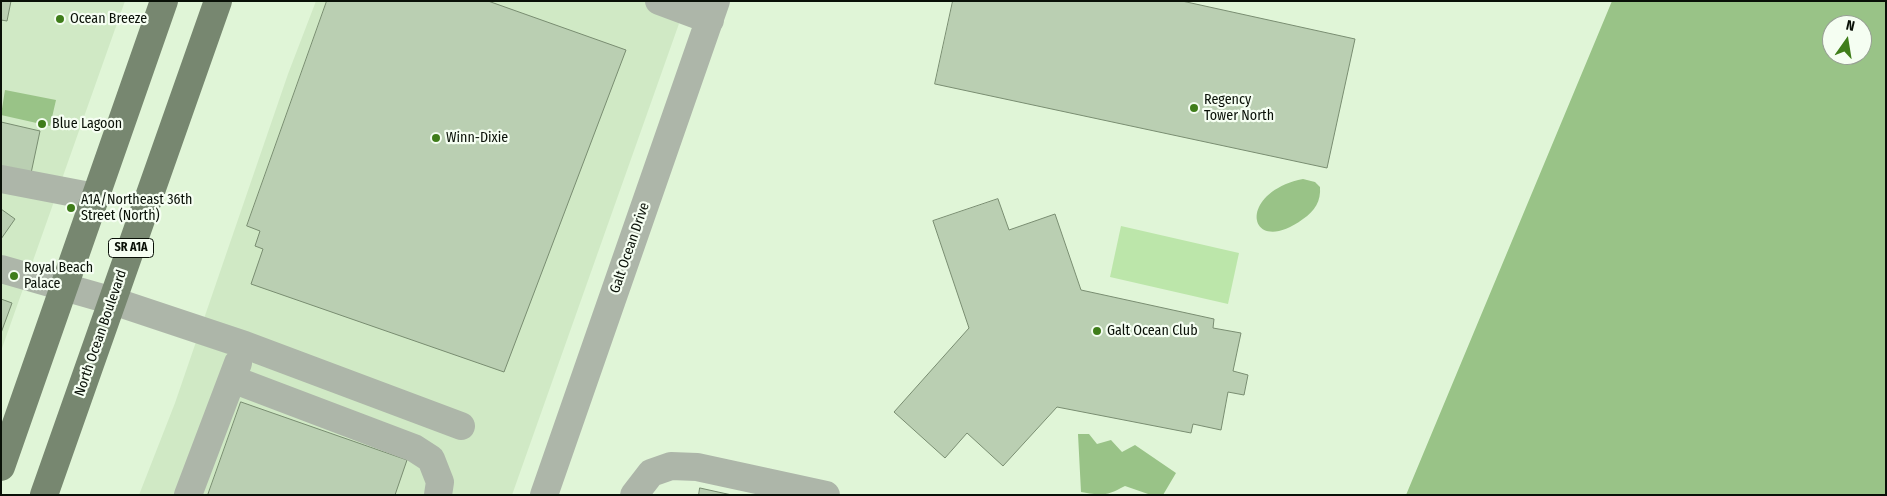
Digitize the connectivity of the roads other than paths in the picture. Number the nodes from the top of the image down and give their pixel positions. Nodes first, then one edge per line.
1 (164, 1) edge
2 (218, 1) edge
3 (660, 1) edge
4 (713, 11) edge
5 (1, 179) edge
6 (95, 197) junction
7 (1, 269) edge
8 (64, 288) junction
9 (113, 301) junction
10 (245, 345) junction
11 (232, 379) junction
12 (461, 426) dead end
13 (1, 468) edge
14 (785, 490) edge
15 (47, 494) edge
16 (188, 495) edge
17 (438, 495) edge
18 (544, 495) edge
19 (634, 495) edge
20 (826, 495) edge

1 - 6 main road
2 - 9 main road, North Ocean Boulevard / SR A1A
3 - 4 street
4 - 18 street, Galt Ocean Drive
5 - 6 street
6 - 8 main road
7 - 8 street
8 - 9 street
8 - 13 main road
9 - 10 street
9 - 15 main road, North Ocean Boulevard / SR A1A
10 - 11 street
10 - 12 street
11 - 16 street
11 - 17 street
14 - 19 street
14 - 20 street

